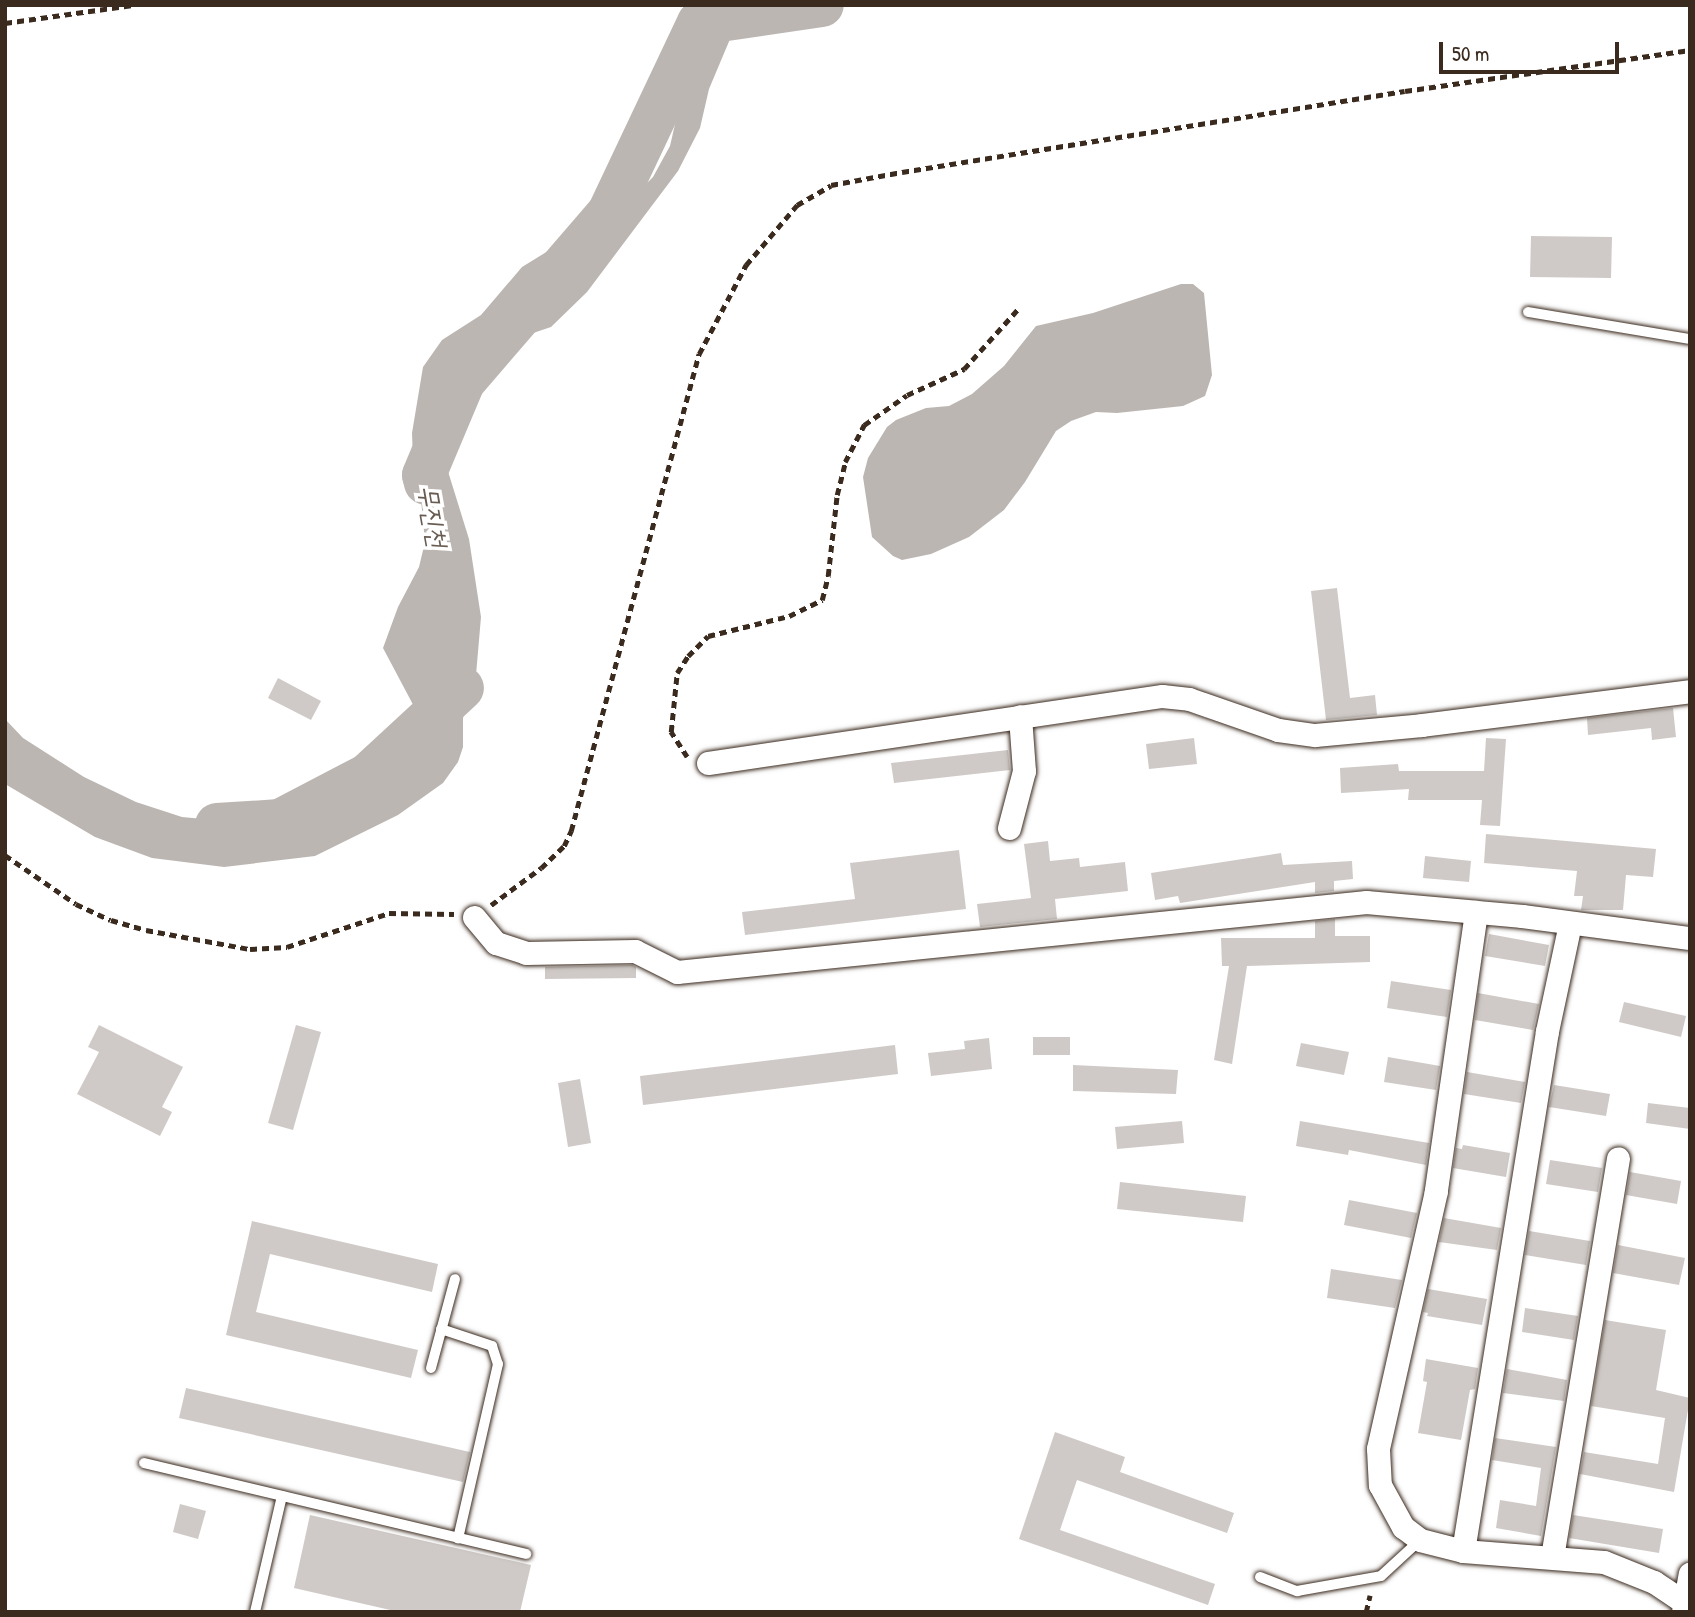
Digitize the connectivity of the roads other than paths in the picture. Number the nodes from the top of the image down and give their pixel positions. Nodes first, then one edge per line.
1 (1528, 312) dead end
2 (1690, 339) edge
3 (1690, 691) edge
4 (1020, 716) junction
5 (708, 763) road end
6 (1009, 828) dead end
7 (1476, 912) junction
8 (474, 917) road end
9 (1570, 924) junction
10 (1690, 938) edge
11 (1618, 1158) dead end
12 (455, 1279) dead end
13 (441, 1329) junction
14 (431, 1368) dead end
15 (144, 1463) dead end
16 (282, 1496) junction
17 (458, 1538) junction
18 (1420, 1540) junction
19 (1463, 1551) junction
20 (526, 1555) dead end
21 (1552, 1557) junction
22 (1690, 1574) edge
23 (1261, 1577) dead end
24 (1686, 1608) edge
25 (255, 1612) edge

1 - 2 lane
3 - 4 street
4 - 5 street
4 - 6 street
7 - 8 street
7 - 9 street
7 - 18 street
9 - 10 street
9 - 19 street
11 - 21 street
12 - 13 lane
13 - 14 lane
13 - 17 lane
15 - 16 lane
16 - 17 lane
16 - 25 lane
17 - 20 lane
18 - 19 street
18 - 23 lane
19 - 21 street
21 - 24 street
22 - 24 street

